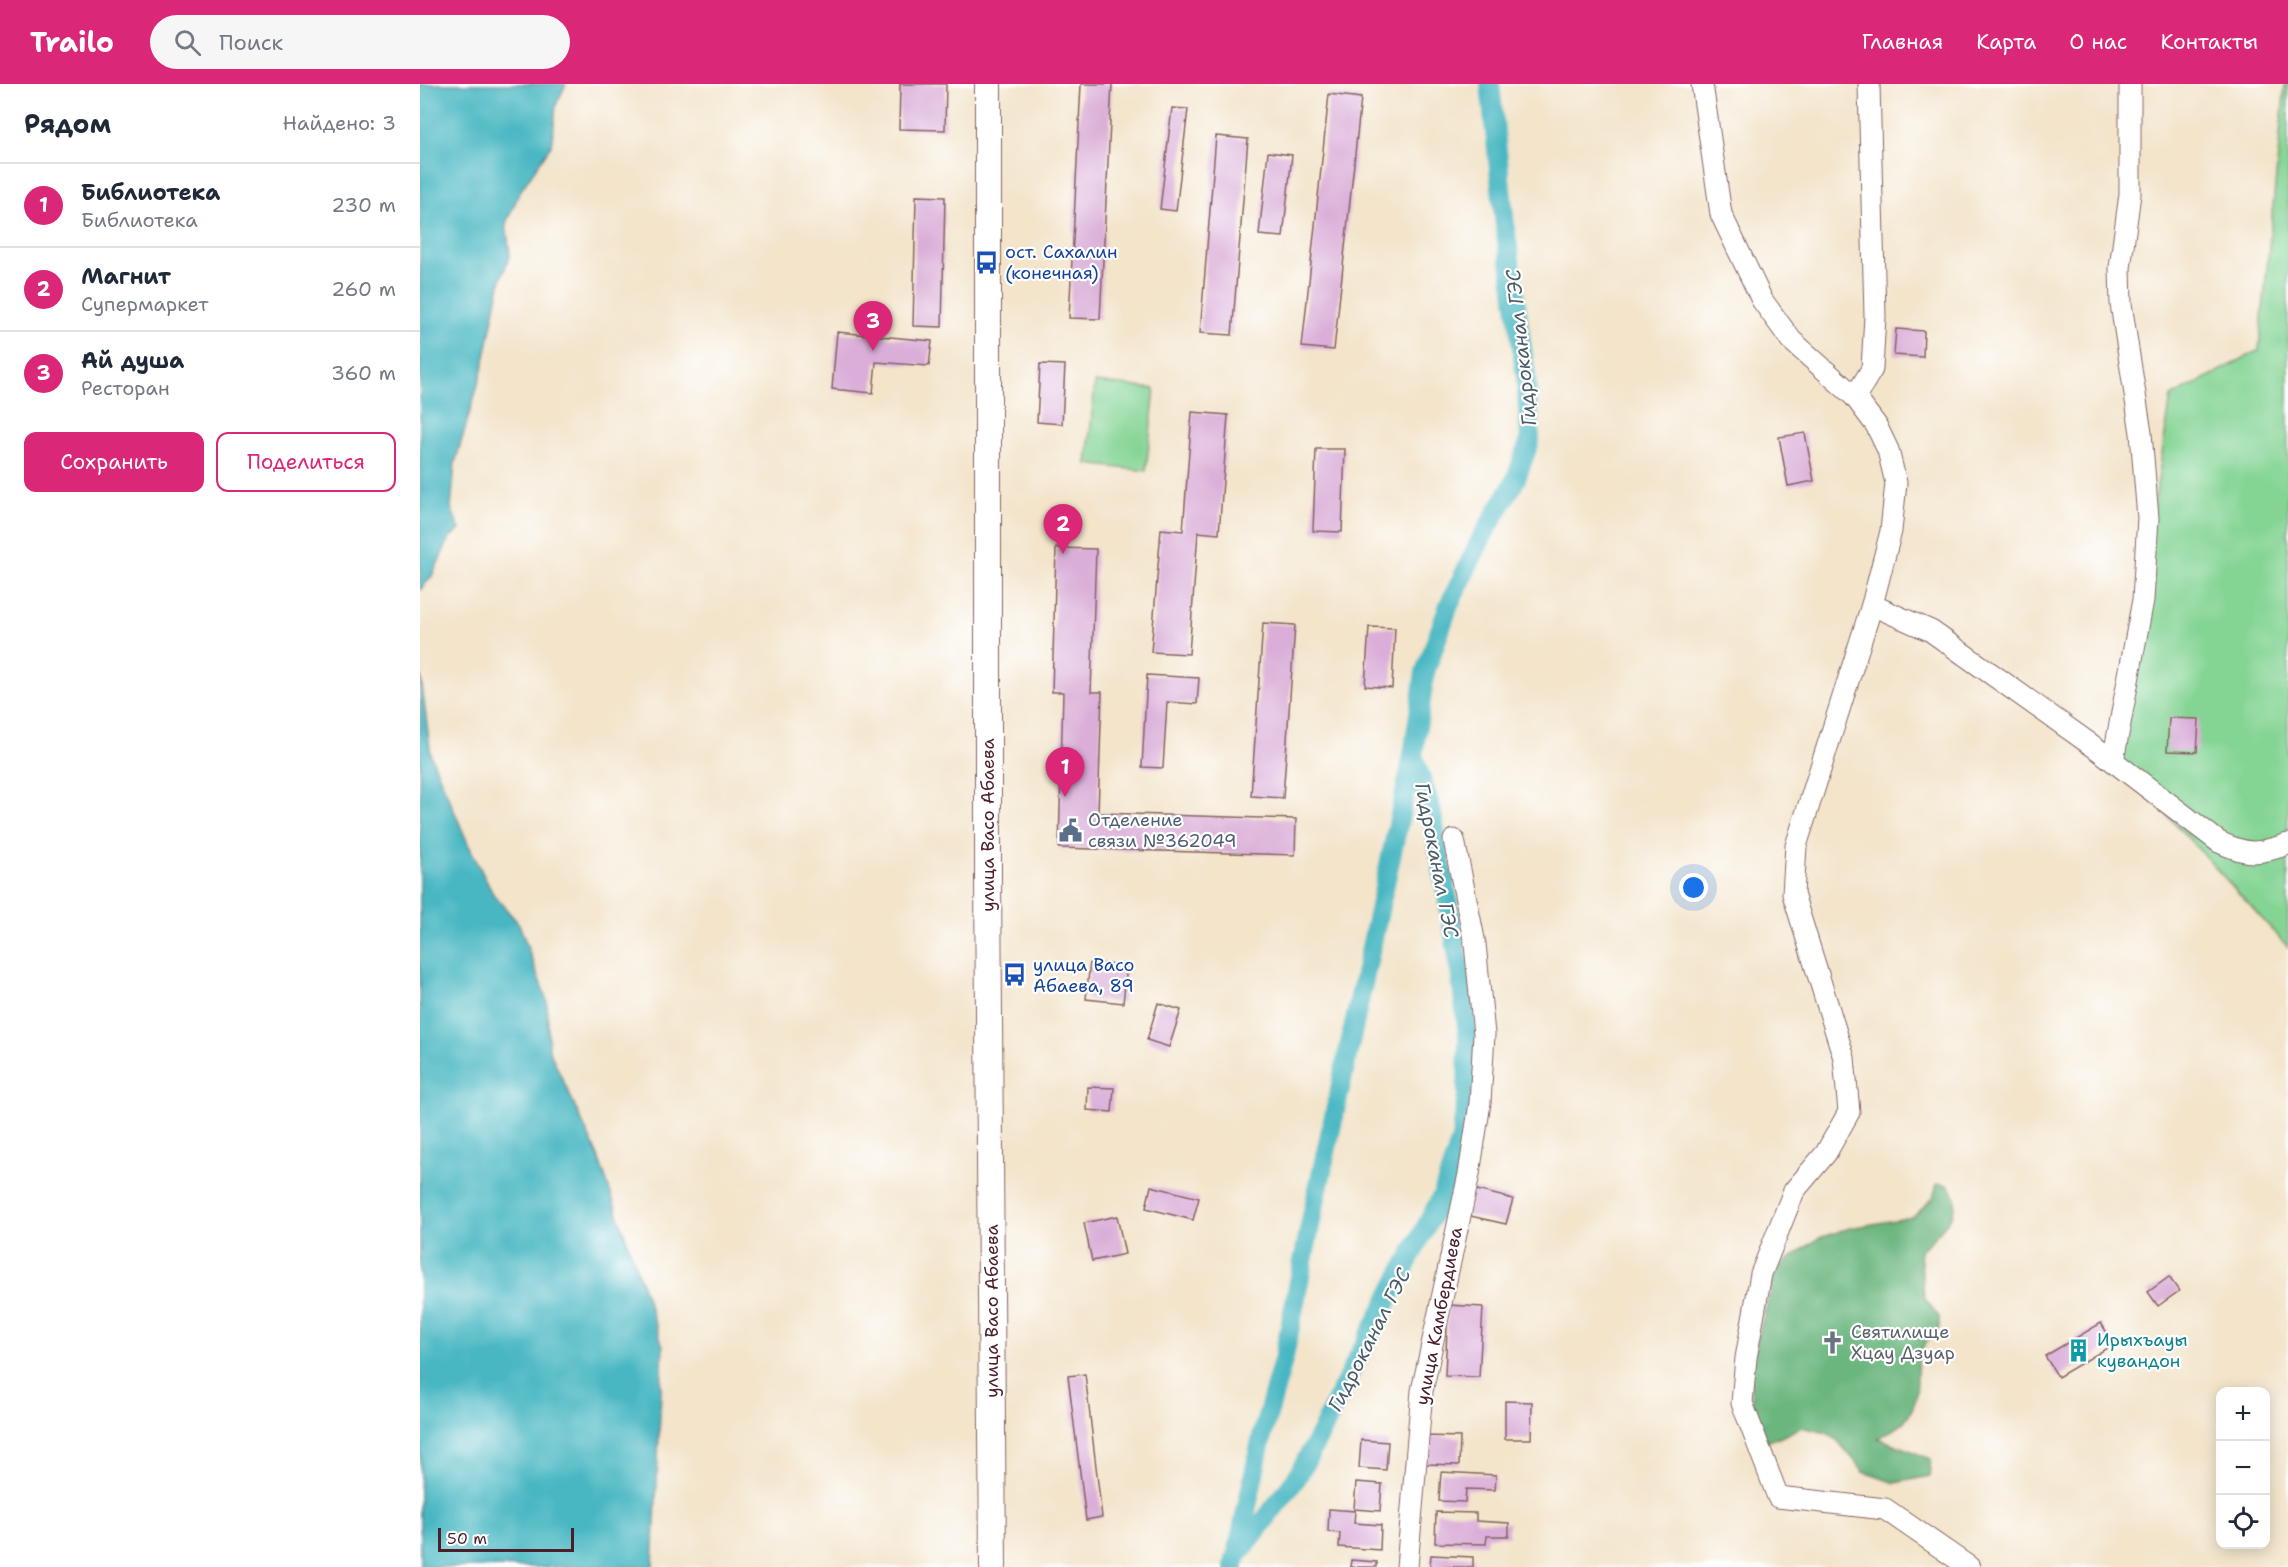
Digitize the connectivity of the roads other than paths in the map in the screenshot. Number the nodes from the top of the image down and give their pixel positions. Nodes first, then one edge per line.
1 (988, 84) edge
2 (1702, 84) edge
3 (1869, 84) edge
4 (2130, 84) edge
5 (1855, 397) junction
6 (1872, 605) junction
7 (2114, 761) junction
8 (1454, 840) dead end
9 (2288, 844) edge
10 (993, 1567) edge
11 (1407, 1567) edge
12 (1969, 1567) edge

1 - 10 street, улица Васо Абаева
2 - 5 street
3 - 5 street
4 - 7 street
5 - 6 street
6 - 7 street
6 - 12 street
7 - 9 street
8 - 11 street, улица Камбердиева

